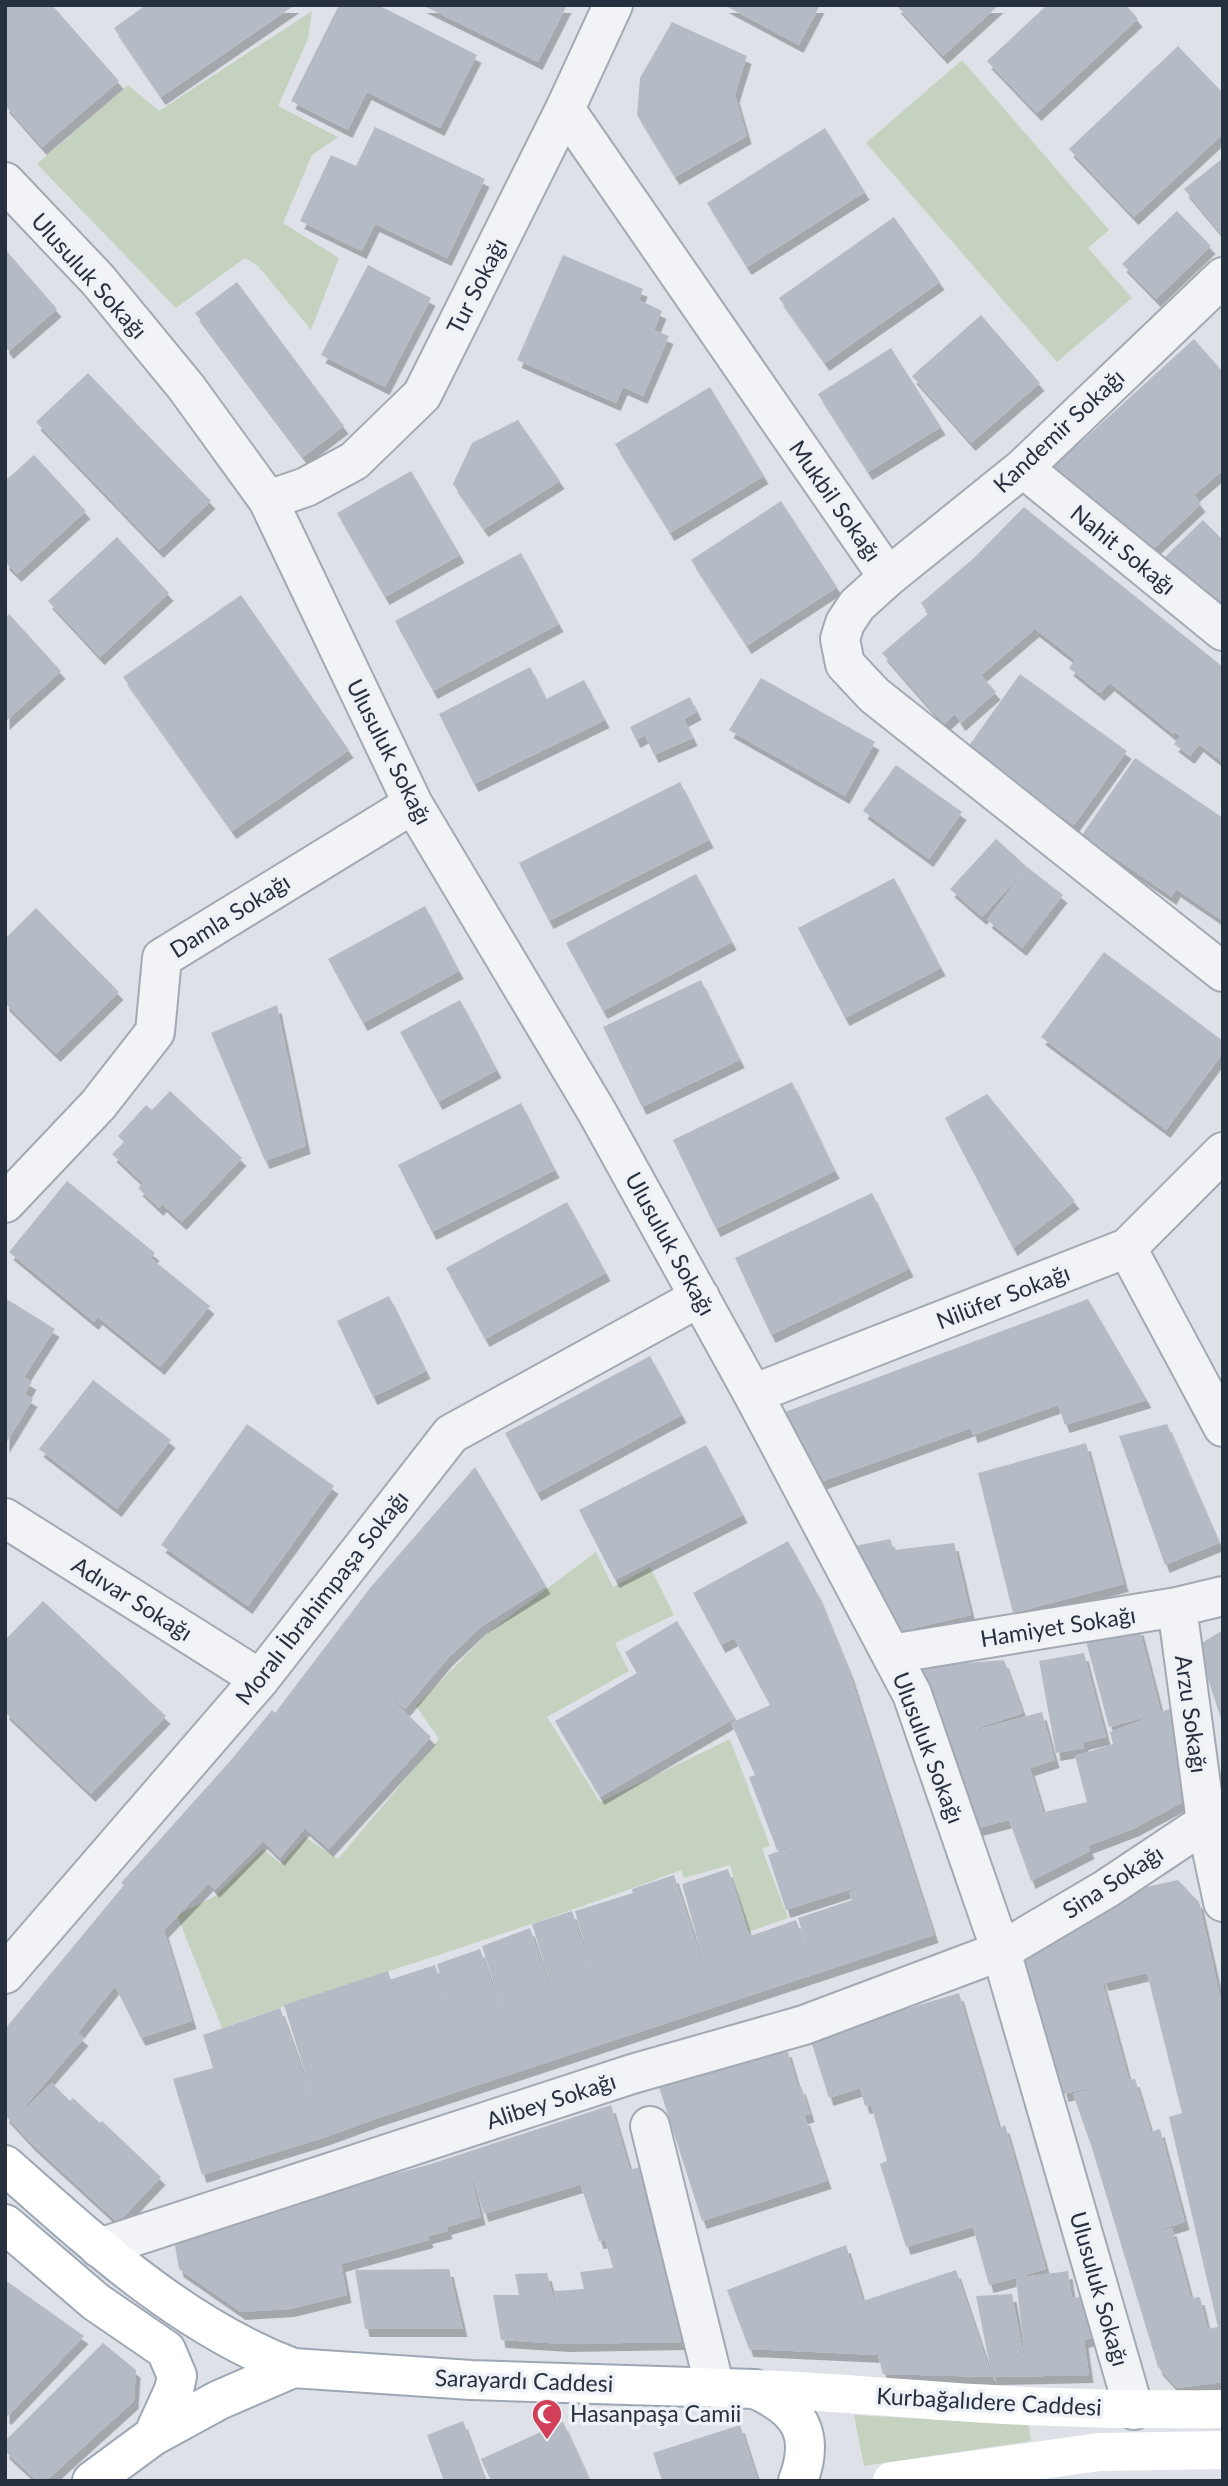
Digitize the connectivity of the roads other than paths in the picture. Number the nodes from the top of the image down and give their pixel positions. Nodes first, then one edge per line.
1 (613, 5) edge
2 (565, 109) junction
3 (5, 182) edge
4 (1223, 277) edge
5 (1023, 468) junction
6 (268, 500) junction
7 (888, 577) junction
8 (1223, 631) edge
9 (413, 804) junction
10 (1223, 972) edge
11 (1223, 1152) edge
12 (5, 1203) edge
13 (1128, 1248) junction
14 (700, 1297) junction
15 (753, 1394) junction
16 (1223, 1427) edge
17 (5, 1518) edge
18 (1223, 1596) edge
19 (1177, 1607) junction
20 (891, 1654) junction
21 (260, 1679) junction
22 (1214, 1816) edge
23 (1223, 1902) edge
24 (1001, 1951) junction
25 (5, 1974) edge
26 (650, 2126) dead end
27 (5, 2165) edge
28 (5, 2224) edge
29 (99, 2248) junction
30 (293, 2368) junction
31 (715, 2388) junction
32 (755, 2389) junction
33 (1223, 2409) edge
34 (1134, 2410) junction
35 (153, 2436) junction
36 (1223, 2450) edge
37 (1036, 2471) edge
38 (92, 2481) edge
39 (798, 2481) edge
40 (892, 2481) edge

1 - 2 street, Tur Sokağı
2 - 6 street, Tur Sokağı
2 - 7 street, Mukbil Sokağı
3 - 6 street, Ulusuluk Sokağı
4 - 5 street, Kandemir Sokağı
5 - 7 street, Kandemir Sokağı
5 - 8 street, Nahit Sokağı
6 - 9 street, Ulusuluk Sokağı
7 - 10 street, Mukbil Sokağı
9 - 12 street, Damla Sokağı
9 - 14 street, Ulusuluk Sokağı
11 - 13 street, Nilüfer Sokağı
13 - 15 street, Nilüfer Sokağı
13 - 16 street
14 - 15 street, Ulusuluk Sokağı
14 - 21 street, Moralı İbrahimpaşa Sokağı
15 - 20 street, Ulusuluk Sokağı
17 - 21 street, Adıvar Sokağı
18 - 19 street, Hamiyet Sokağı
19 - 20 street, Hamiyet Sokağı
19 - 22 street, Arzu Sokağı
20 - 24 street, Ulusuluk Sokağı
21 - 25 street, Moralı İbrahimpaşa Sokağı
22 - 23 street, Arzu Sokağı
22 - 24 street, Sina Sokağı
24 - 29 street, Alibey Sokağı
24 - 34 street, Ulusuluk Sokağı
26 - 31 street
27 - 29 main road, Sarayardı Caddesi
28 - 35 main road, Sarayardı Caddesi
29 - 30 main road, Sarayardı Caddesi
30 - 31 main road, Sarayardı Caddesi
30 - 35 main road, Sarayardı Caddesi
31 - 32 main road, Sarayardı Caddesi
32 - 34 main road, Kurbağalıdere Caddesi
32 - 39 main road
33 - 34 main road, Kurbağalıdere Caddesi
35 - 38 main road, Sarayardı Caddesi
36 - 37 main road, Kurbağalıdere Caddesi
37 - 40 main road, Kurbağalıdere Caddesi

